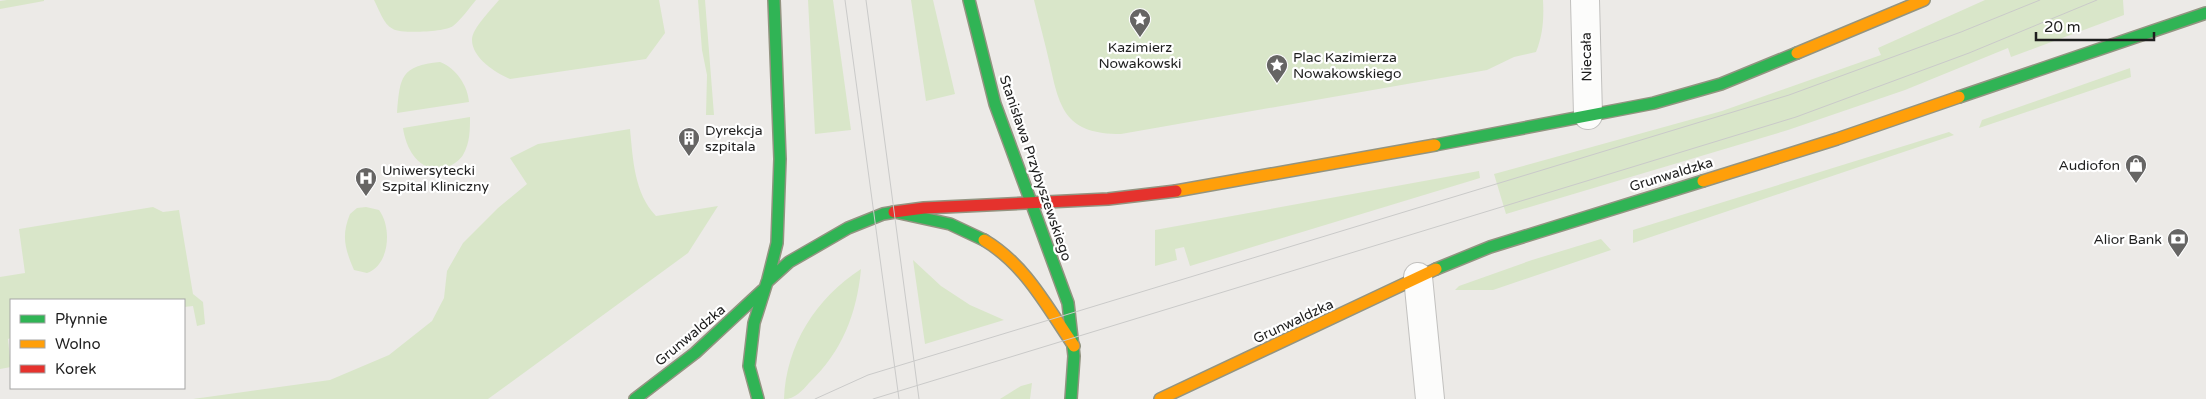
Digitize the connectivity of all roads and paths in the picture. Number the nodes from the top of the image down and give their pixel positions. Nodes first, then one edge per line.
1 (774, 0) edge
2 (969, 0) edge
3 (1586, 0) edge
4 (1924, 0) edge
5 (2206, 13) edge
6 (1588, 115) junction
7 (1031, 204) junction
8 (890, 213) junction
9 (1418, 277) junction
10 (768, 279) junction
11 (763, 290) junction
12 (1074, 346) junction
13 (749, 367) junction
14 (635, 399) edge
15 (748, 399) edge
16 (758, 399) edge
17 (1071, 399) edge
18 (1160, 399) edge
19 (1430, 399) edge

1 - 10 street
2 - 7 street, Stanisława Przybyszewskiego
3 - 6 street, Niecała
4 - 6 street
5 - 9 street, Grunwaldzka
6 - 7 street
7 - 8 street
7 - 12 street, Stanisława Przybyszewskiego
8 - 10 street
8 - 12 street
9 - 18 street, Grunwaldzka
9 - 19 street
10 - 11 street
11 - 13 street
11 - 14 street, Grunwaldzka
12 - 17 street, Stanisława Przybyszewskiego
13 - 15 street
13 - 16 street

